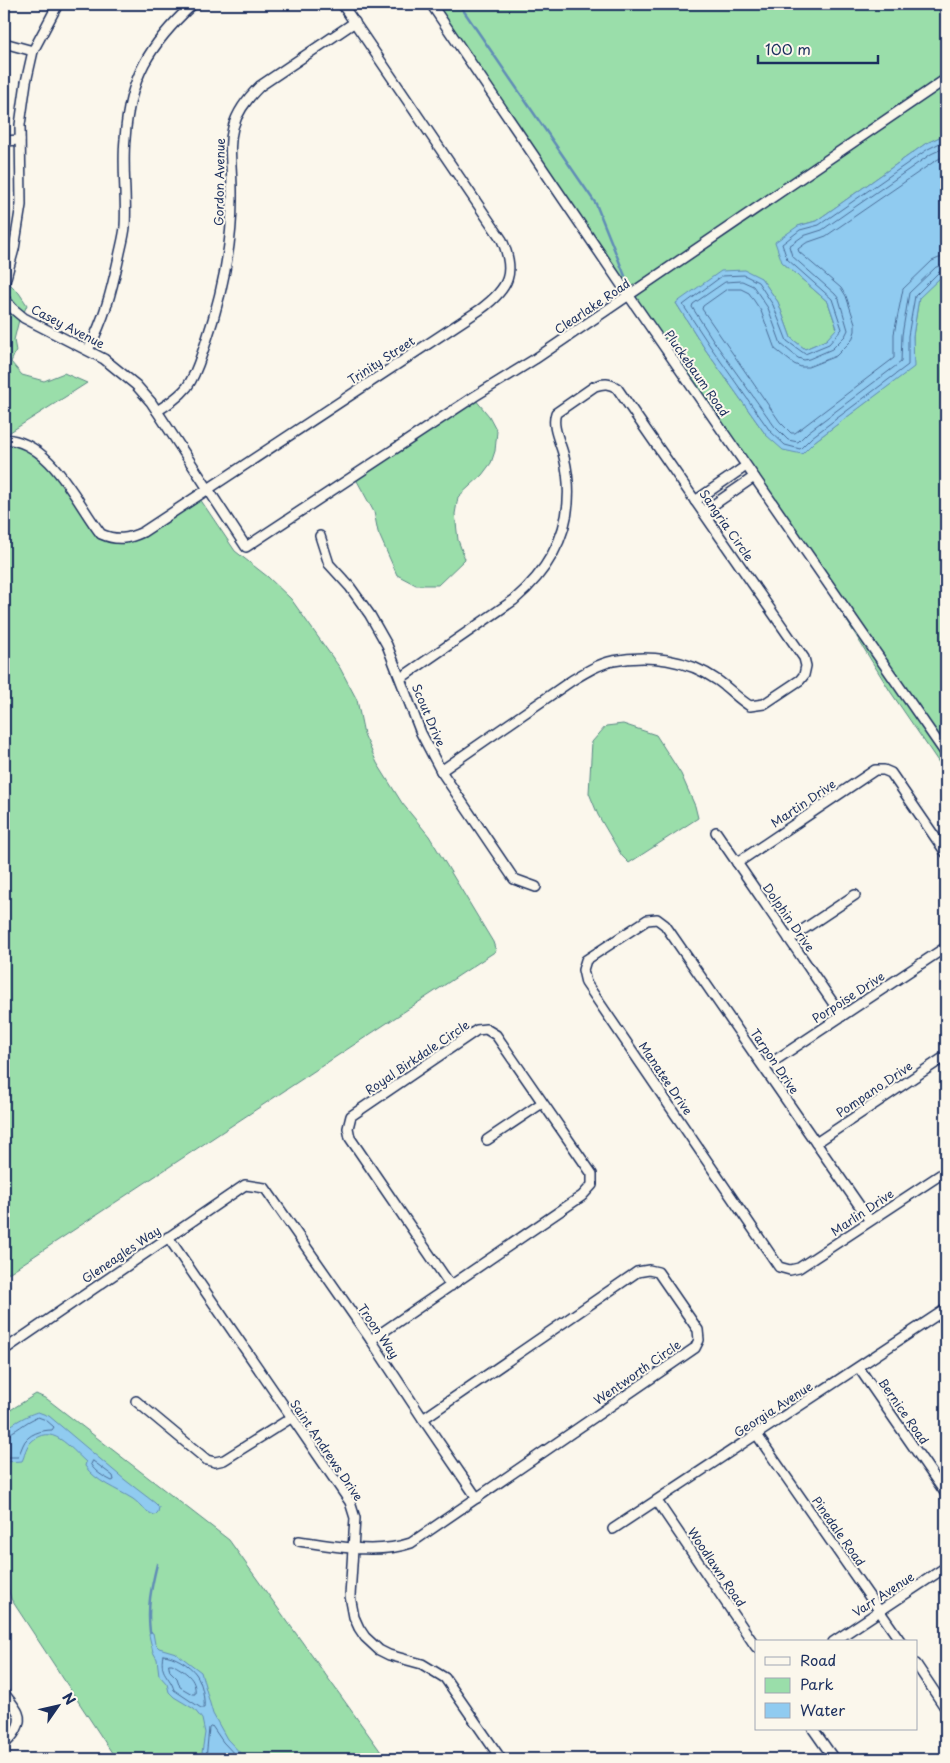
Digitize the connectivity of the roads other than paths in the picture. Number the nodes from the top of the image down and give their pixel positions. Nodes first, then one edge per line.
1 (58, 4) edge
2 (193, 4) edge
3 (342, 4) edge
4 (431, 4) edge
5 (355, 22) junction
6 (4, 43) edge
7 (33, 51) junction
8 (946, 79) edge
9 (20, 140) junction
10 (4, 141) edge
11 (629, 296) junction
12 (88, 350) junction
13 (157, 411) junction
14 (4, 439) edge
15 (746, 466) junction
16 (754, 478) junction
17 (208, 488) junction
18 (695, 501) junction
19 (703, 512) junction
20 (320, 536) dead end
21 (246, 547) joint
22 (401, 678) junction
23 (946, 754) edge
24 (441, 771) junction
25 (716, 832) dead end
26 (945, 850) edge
27 (737, 863) junction
28 (536, 887) dead end
29 (856, 894) dead end
30 (657, 919) joint
31 (789, 939) junction
32 (946, 947) edge
33 (842, 1016) junction
34 (946, 1056) edge
35 (765, 1067) junction
36 (542, 1103) junction
37 (487, 1140) dead end
38 (816, 1143) junction
39 (946, 1170) edge
40 (254, 1185) joint
41 (870, 1221) junction
42 (168, 1237) junction
43 (790, 1270) joint
44 (451, 1286) junction
45 (946, 1309) edge
46 (371, 1340) junction
47 (4, 1350) edge
48 (859, 1368) junction
49 (136, 1401) dead end
50 (291, 1418) junction
51 (422, 1419) junction
52 (757, 1435) junction
53 (946, 1494) edge
54 (477, 1498) junction
55 (657, 1502) junction
56 (613, 1529) dead end
57 (298, 1541) dead end
58 (352, 1548) junction
59 (946, 1567) edge
60 (880, 1611) junction
61 (836, 1640) edge
62 (900, 1640) edge
63 (755, 1647) edge
64 (918, 1667) edge
65 (4, 1693) edge
66 (946, 1709) edge
67 (814, 1730) edge
68 (4, 1744) edge
69 (502, 1759) edge
70 (834, 1759) edge

1 - 7 street, Casey Avenue
2 - 12 street
3 - 5 street, Trinity Street
4 - 11 street, Pluckebaum Road
5 - 13 street, Gordon Avenue
5 - 17 street, Trinity Street
6 - 7 street
7 - 9 street, Casey Avenue
8 - 11 street, Clearlake Road
9 - 10 street
9 - 12 street, Casey Avenue
11 - 15 street, Pluckebaum Road
11 - 21 street, Clearlake Road
12 - 13 street, Casey Avenue
13 - 17 street, Casey Avenue
14 - 17 street, Trinity Street
15 - 16 street, Pluckebaum Road
15 - 18 street
16 - 19 street
16 - 23 street, Pluckebaum Road
17 - 21 street, Casey Avenue
18 - 19 street, Sangria Circle
18 - 22 street, Sangria Circle
19 - 24 street, Sangria Circle
20 - 22 street, Scout Drive
22 - 24 street, Scout Drive
24 - 28 street, Scout Drive
25 - 27 street, Dolphin Drive
26 - 27 street, Martin Drive
27 - 31 street, Dolphin Drive
29 - 31 street
30 - 35 street, Tarpon Drive
30 - 43 street, Manatee Drive
31 - 33 street, Dolphin Drive
32 - 33 street, Porpoise Drive
33 - 35 street, Porpoise Drive
34 - 38 street, Pompano Drive
35 - 38 street, Tarpon Drive
36 - 37 street
36 - 44 street, Royal Birkdale Circle
36 - 44 street, Royal Birkdale Circle
38 - 41 street, Tarpon Drive
39 - 41 street, Marlin Drive
40 - 42 street, Gleneagles Way
40 - 46 street, Troon Way
41 - 43 street, Marlin Drive
42 - 47 street, Gleneagles Way
42 - 50 street, Saint Andrews Drive
44 - 46 street, Royal Birkdale Circle
45 - 48 street, Georgia Avenue
46 - 51 street, Troon Way
48 - 52 street, Georgia Avenue
48 - 53 street, Bernice Road
49 - 50 street
50 - 58 street, Saint Andrews Drive
51 - 54 street, Troon Way
51 - 54 street, Wentworth Circle
52 - 55 street, Georgia Avenue
52 - 60 street, Pinedale Road
54 - 58 street, Wentworth Circle
55 - 56 street, Georgia Avenue
55 - 63 street, Woodlawn Road
57 - 58 street, Wentworth Circle
58 - 69 street, Saint Andrews Drive
59 - 60 street, Varr Avenue
60 - 61 street, Varr Avenue
60 - 62 street, Pinedale Road
64 - 66 street
65 - 68 street
67 - 70 street

